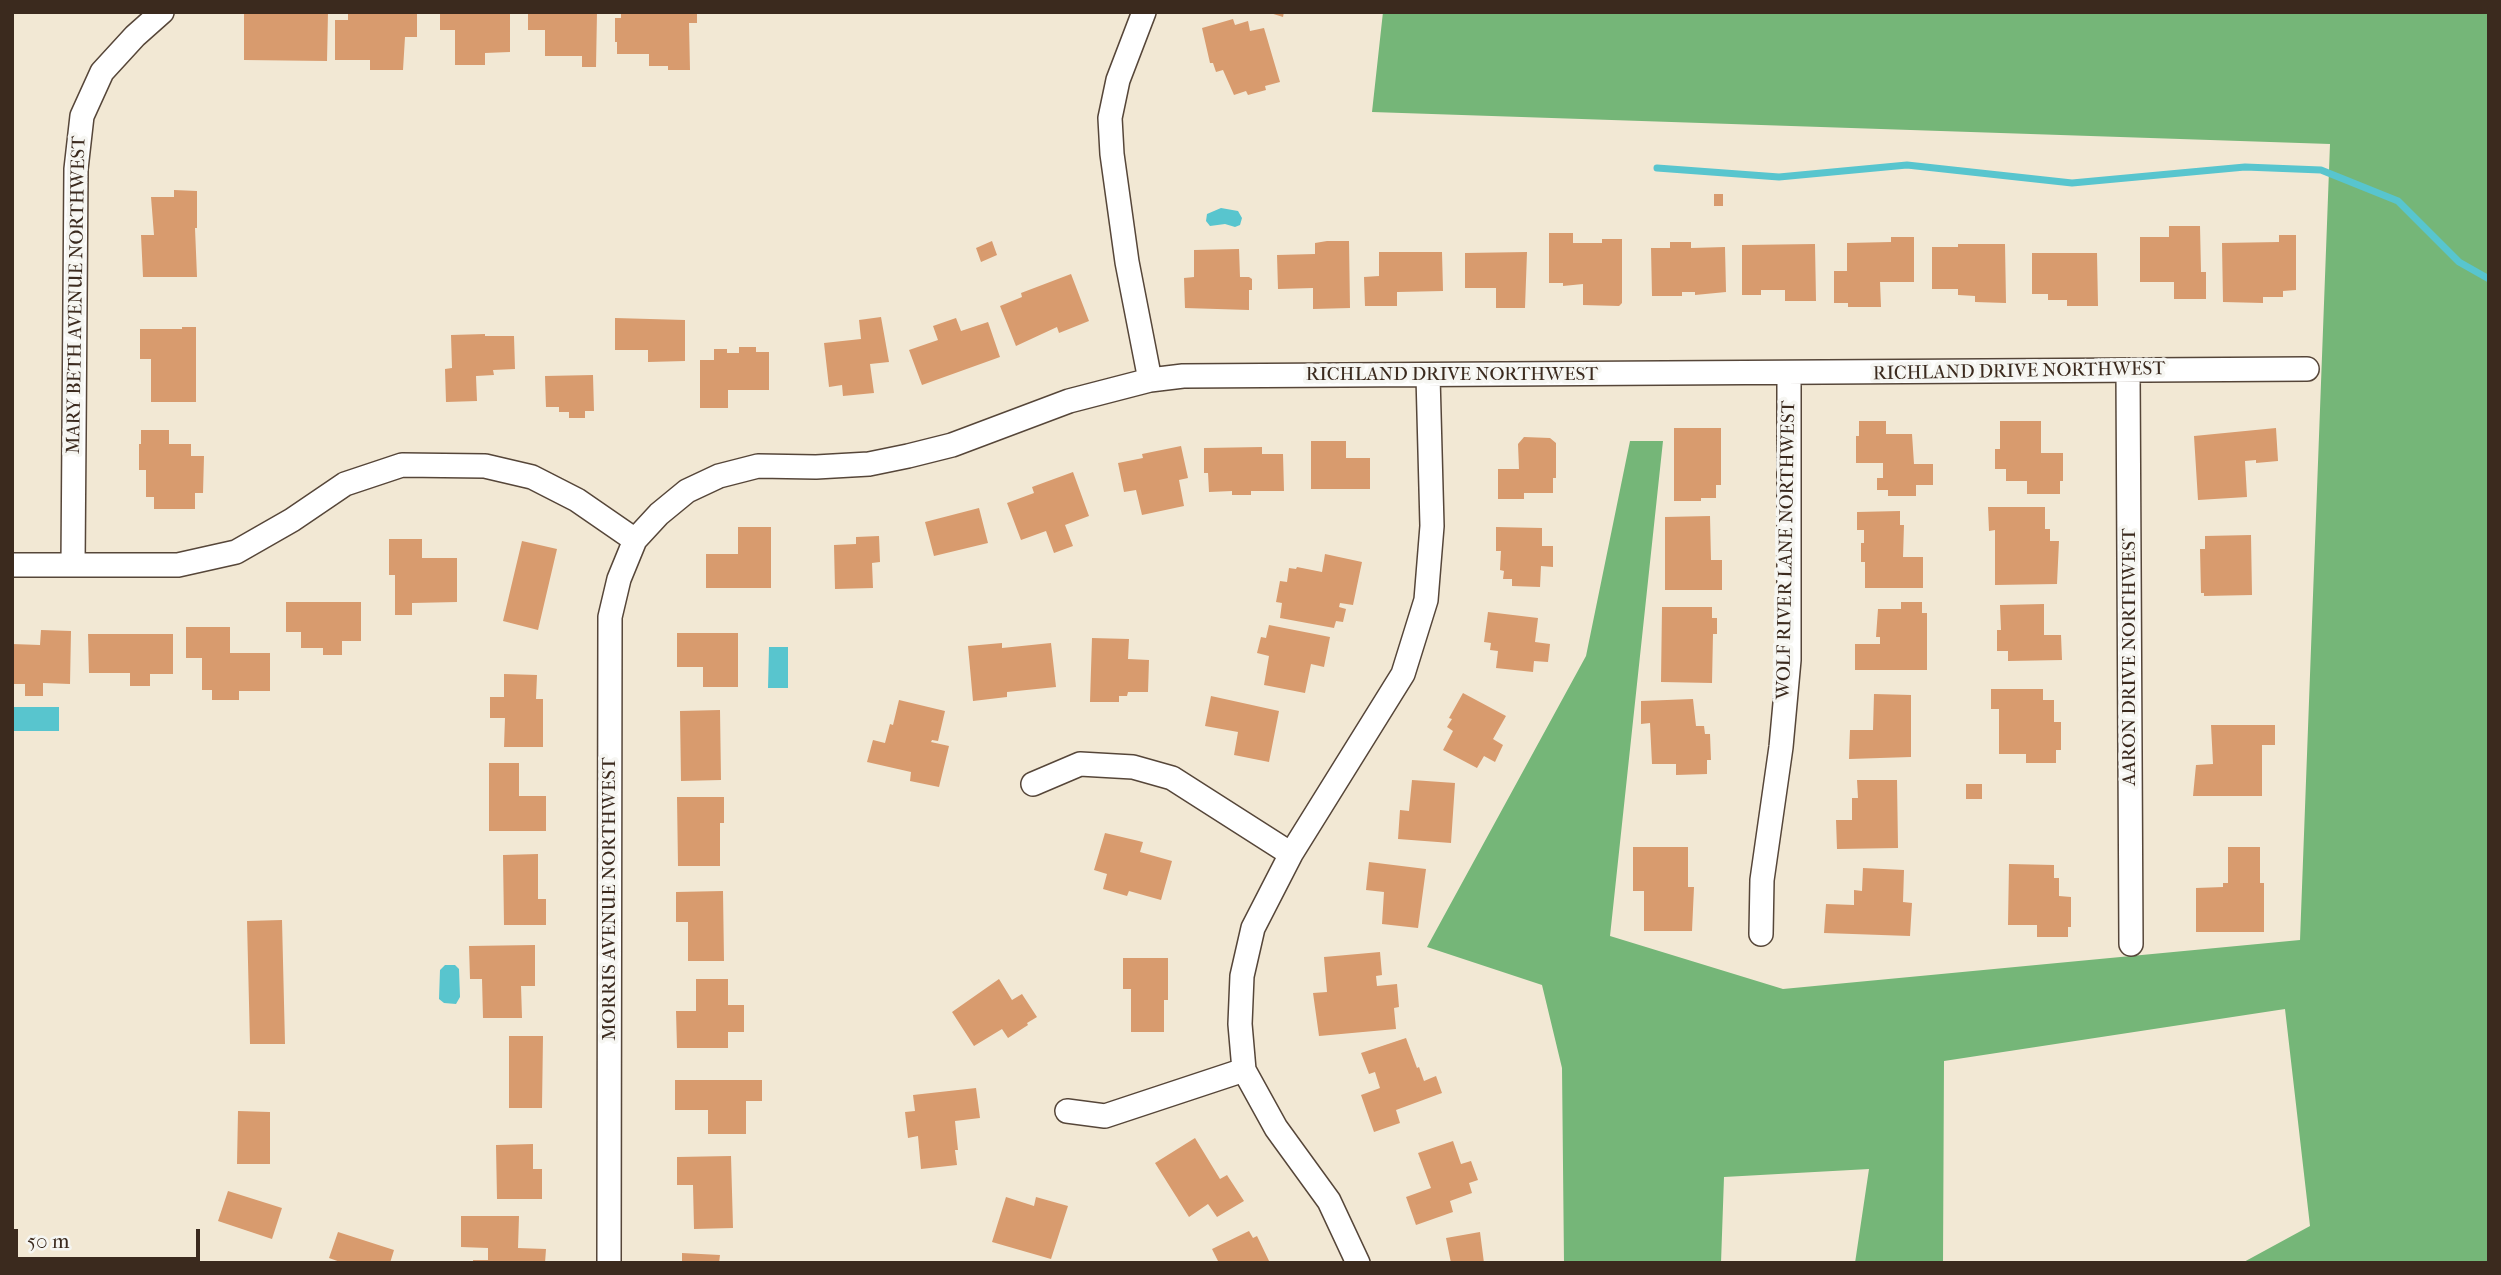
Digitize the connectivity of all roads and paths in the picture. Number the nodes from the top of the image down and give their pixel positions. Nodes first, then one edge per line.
1 (162, 12) edge
2 (1144, 12) edge
3 (2307, 369) dead end
4 (2128, 371) junction
5 (1789, 374) junction
6 (1428, 376) junction
7 (1150, 380) junction
8 (635, 540) junction
9 (12, 565) edge
10 (73, 565) junction
11 (1033, 784) dead end
12 (1291, 854) junction
13 (1760, 934) dead end
14 (2131, 944) dead end
15 (1244, 1070) junction
16 (1067, 1111) dead end
17 (610, 1263) edge
18 (1358, 1263) edge

1 - 10 street, MARY BETH AVENUE NORTHWEST
2 - 7 street
3 - 4 street, RICHLAND DRIVE NORTHWEST
4 - 5 street, RICHLAND DRIVE NORTHWEST
4 - 14 street, AARON DRIVE NORTHWEST
5 - 6 street, RICHLAND DRIVE NORTHWEST
5 - 13 street, WOLF RIVER LANE NORTHWEST
6 - 7 street, RICHLAND DRIVE NORTHWEST
6 - 12 street
7 - 8 street, RICHLAND DRIVE NORTHWEST
8 - 10 street
8 - 17 street, MORRIS AVENUE NORTHWEST
9 - 10 street
11 - 12 street
12 - 15 street
15 - 16 street
15 - 18 street

